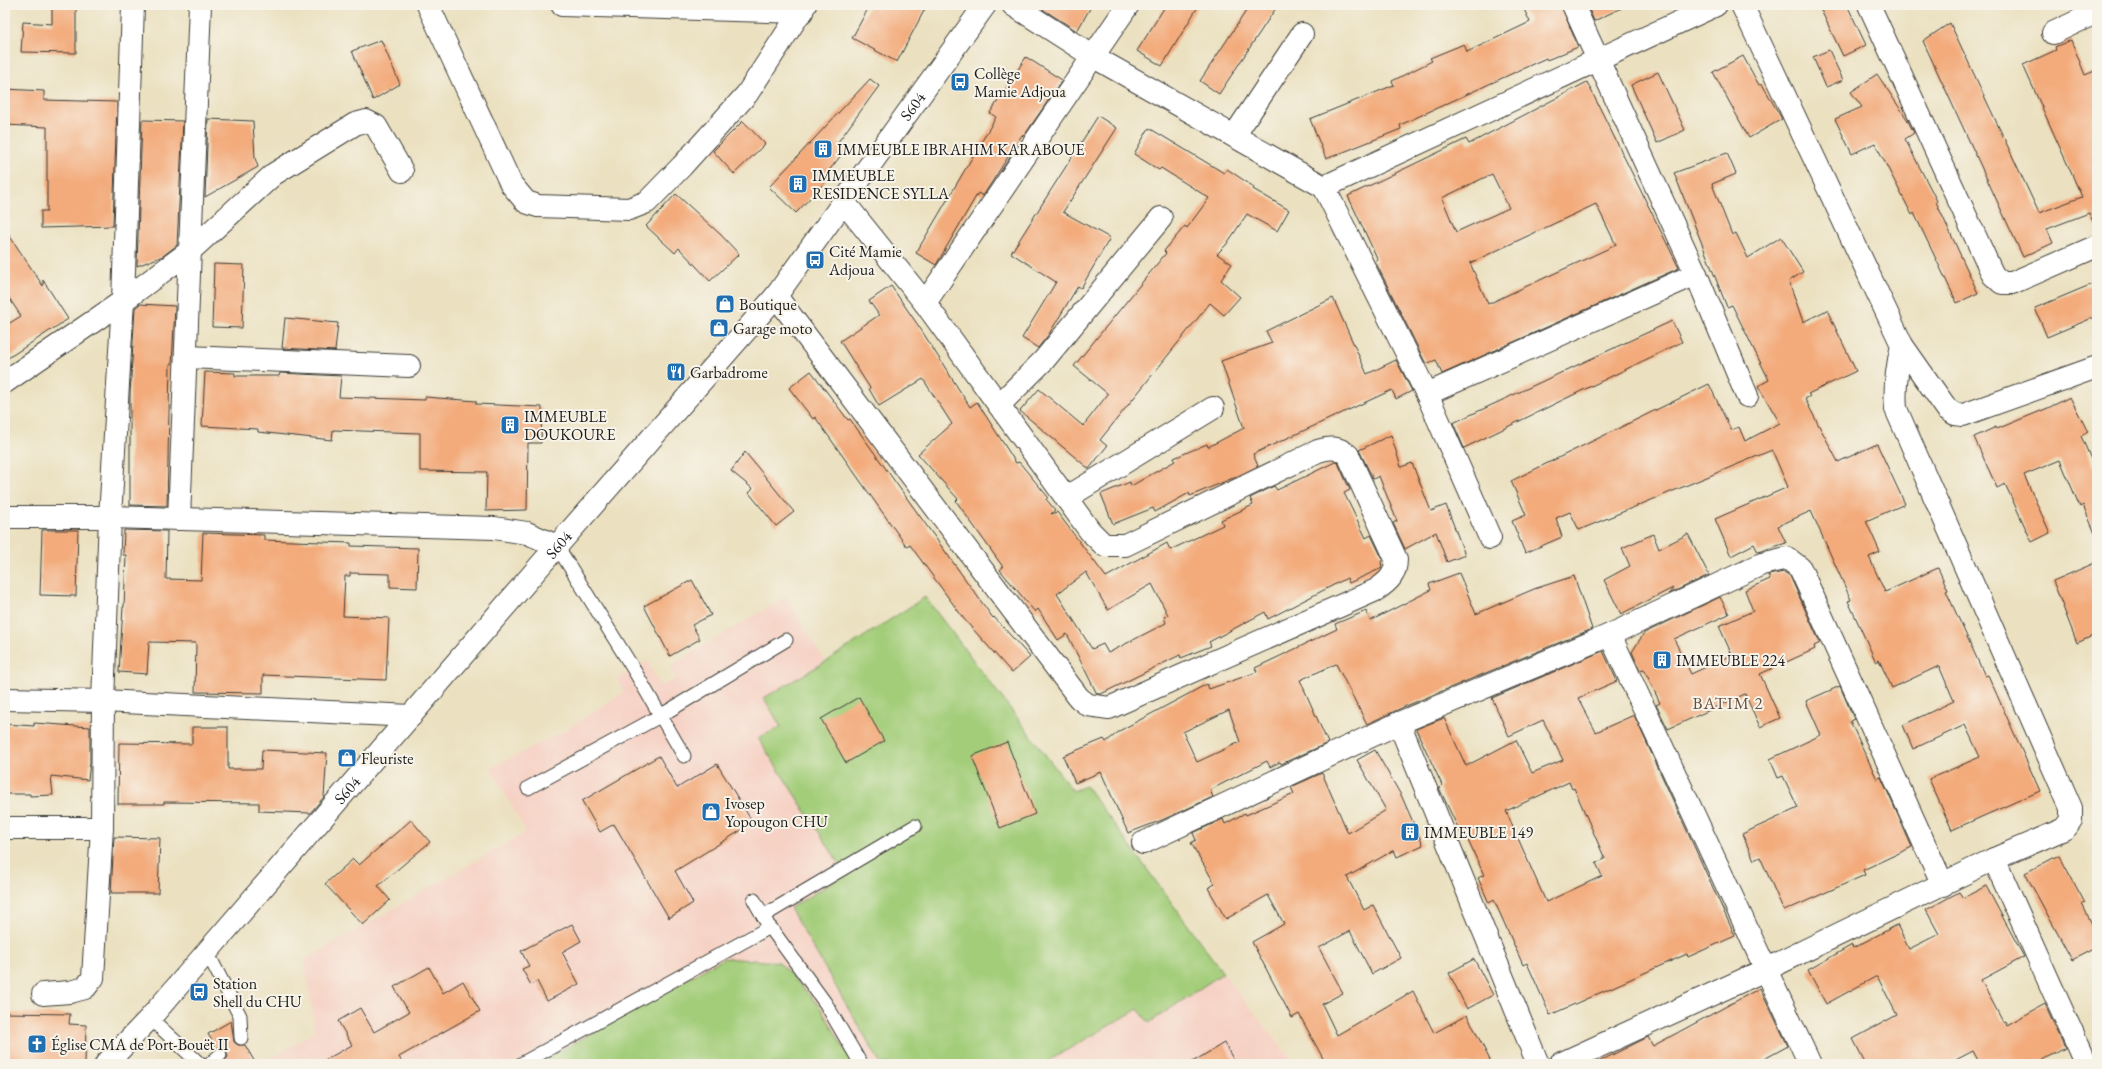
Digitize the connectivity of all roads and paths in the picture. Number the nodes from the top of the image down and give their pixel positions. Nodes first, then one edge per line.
1 (133, 5) edge
2 (200, 5) edge
3 (428, 5) edge
4 (562, 5) edge
5 (985, 5) edge
6 (1013, 5) edge
7 (1128, 5) edge
8 (1573, 5) edge
9 (1716, 5) edge
10 (1742, 5) edge
11 (1869, 5) edge
12 (803, 8) edge
13 (2097, 12) edge
14 (2053, 33) dead end
15 (1302, 34) dead end
16 (1094, 58) junction
17 (1598, 60) junction
18 (1234, 136) junction
19 (402, 171) dead end
20 (1324, 186) junction
21 (843, 201) junction
22 (1161, 218) dead end
23 (2097, 246) edge
24 (190, 251) junction
25 (1696, 274) junction
26 (776, 296) junction
27 (123, 301) junction
28 (925, 303) junction
29 (1902, 345) junction
30 (186, 357) junction
31 (409, 366) dead end
32 (2095, 373) edge
33 (5, 382) edge
34 (1427, 394) junction
35 (1747, 396) dead end
36 (999, 404) junction
37 (1214, 408) dead end
38 (1066, 498) junction
39 (5, 517) edge
40 (110, 517) junction
41 (179, 519) junction
42 (1490, 538) dead end
43 (558, 546) junction
44 (1610, 635) junction
45 (786, 640) dead end
46 (5, 699) edge
47 (103, 701) junction
48 (411, 716) junction
49 (660, 716) junction
50 (1398, 723) junction
51 (684, 756) dead end
52 (528, 788) dead end
53 (915, 826) dead end
54 (5, 828) edge
55 (102, 828) junction
56 (1143, 843) dead end
57 (1994, 859) junction
58 (1943, 885) junction
59 (754, 900) dead end
60 (767, 922) junction
61 (207, 952) junction
62 (1767, 969) junction
63 (43, 994) dead end
64 (150, 1018) junction
65 (241, 1038) dead end
66 (220, 1055) dead end
67 (107, 1064) edge
68 (200, 1064) edge
69 (210, 1064) edge
70 (521, 1064) edge
71 (861, 1064) edge
72 (1538, 1064) edge
73 (1560, 1064) edge
74 (1810, 1064) edge
75 (2086, 1064) edge

1 - 27 street
2 - 24 street
3 - 12 street
4 - 12 street
5 - 21 street, S604
6 - 16 street
7 - 16 street
8 - 17 street
9 - 17 street
10 - 29 street
11 - 23 street
13 - 14 street
15 - 18 street
16 - 18 street
16 - 28 street
17 - 20 street
17 - 25 street
18 - 20 street
19 - 24 street
20 - 34 street
21 - 26 street, S604
21 - 28 street
22 - 36 street
24 - 27 street
24 - 30 street
25 - 34 street
25 - 35 street
26 - 38 street
26 - 43 street, S604
27 - 33 street
27 - 40 street
28 - 36 street
29 - 32 street
29 - 57 street
30 - 31 street
30 - 41 street
34 - 42 street
36 - 38 street
37 - 38 street
39 - 40 street
40 - 41 street
40 - 47 street
41 - 43 street
43 - 48 street, S604
43 - 49 lane
44 - 50 street
44 - 58 street
44 - 62 street
45 - 49 lane
46 - 47 street
47 - 48 street
47 - 55 street
48 - 61 street, S604
49 - 51 lane
49 - 52 lane
50 - 56 street
50 - 72 street
53 - 60 lane
54 - 55 street
55 - 63 street
57 - 58 street
57 - 75 street
58 - 62 street
59 - 60 lane
60 - 70 lane
60 - 71 lane
61 - 64 street, S604
61 - 65 lane
62 - 73 street
62 - 74 street
64 - 67 street, S604
64 - 68 lane
66 - 69 lane

